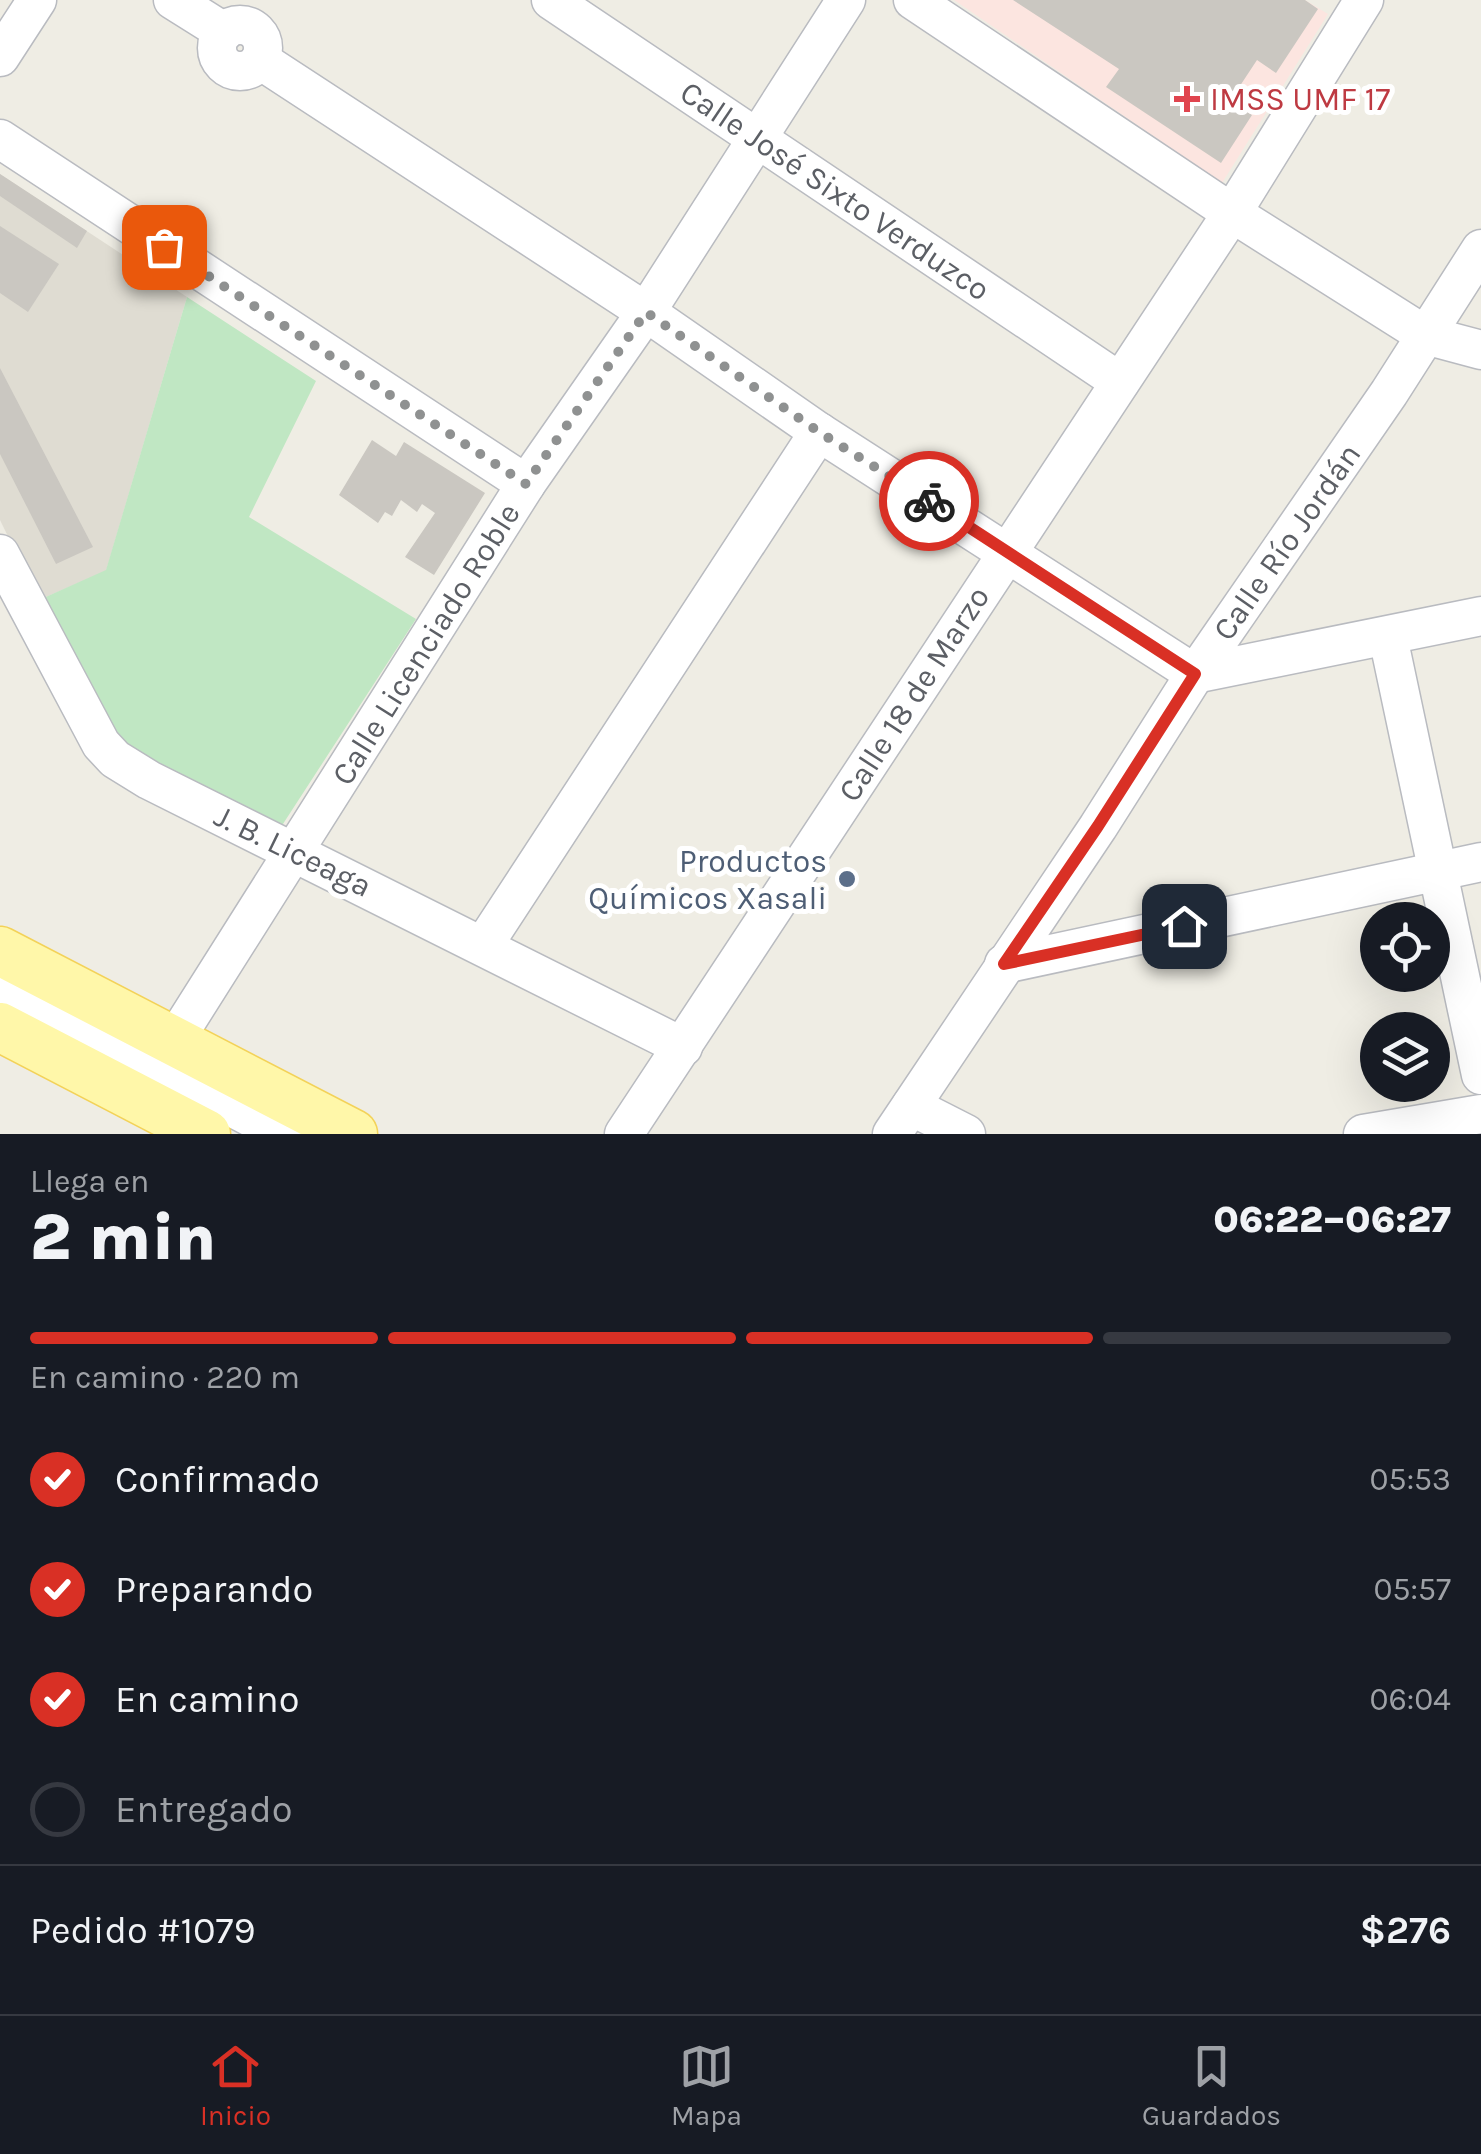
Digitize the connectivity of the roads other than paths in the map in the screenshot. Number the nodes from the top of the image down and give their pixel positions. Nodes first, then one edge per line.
1 (37, 0) edge
2 (172, 0) edge
3 (551, 0) edge
4 (846, 0) edge
5 (913, 0) edge
6 (1361, 1) edge
7 (0, 57) edge
8 (0, 139) edge
9 (758, 140) junction
10 (1232, 212) junction
11 (1481, 249) edge
12 (646, 312) junction
13 (1425, 336) junction
14 (1481, 350) edge
15 (1120, 382) junction
16 (819, 432) junction
17 (526, 484) junction
18 (1008, 551) junction
19 (0, 554) edge
20 (1481, 616) edge
21 (1388, 637) junction
22 (1195, 674) junction
23 (296, 852) junction
24 (1481, 862) edge
25 (1435, 872) junction
26 (483, 946) junction
27 (0, 951) edge
28 (1004, 964) junction
29 (0, 986) edge
30 (0, 1008) edge
31 (0, 1027) edge
32 (174, 1041) junction
33 (683, 1047) junction
34 (1481, 1075) edge
35 (1481, 1114) edge
36 (902, 1120) edge
37 (206, 1134) edge
38 (244, 1134) edge
39 (283, 1134) edge
40 (353, 1134) edge
41 (624, 1134) edge
42 (966, 1134) edge
43 (1363, 1134) edge

1 - 7 street
2 - 12 street
3 - 9 street, Calle José Sixto Verduzco
4 - 9 street, Calle Licenciado Roble
5 - 10 street
6 - 10 street, Calle 18 de Marzo
8 - 17 street
9 - 12 street, Calle Licenciado Roble
9 - 15 street, Calle José Sixto Verduzco
10 - 13 street
10 - 15 street, Calle 18 de Marzo
11 - 13 street, Calle Río Jordán
12 - 16 street
12 - 17 street, Calle Licenciado Roble
13 - 14 street
13 - 22 street, Calle Río Jordán
15 - 18 street, Calle 18 de Marzo
16 - 18 street
16 - 26 street
17 - 23 street, Calle Licenciado Roble
18 - 22 street
18 - 33 street, Calle 18 de Marzo
19 - 23 street, J. B. Liceaga
20 - 21 street
21 - 22 street
21 - 25 street
22 - 28 street, Calle Río Jordán
23 - 26 street, J. B. Liceaga
23 - 32 street, Calle Licenciado Roble
24 - 25 street
25 - 28 street
25 - 34 street
26 - 33 street, J. B. Liceaga
27 - 32 main road
28 - 36 street, Calle Río Jordán
29 - 39 street
30 - 38 street
31 - 37 main road
32 - 40 main road
33 - 41 street, Calle 18 de Marzo
35 - 43 street
36 - 42 street

